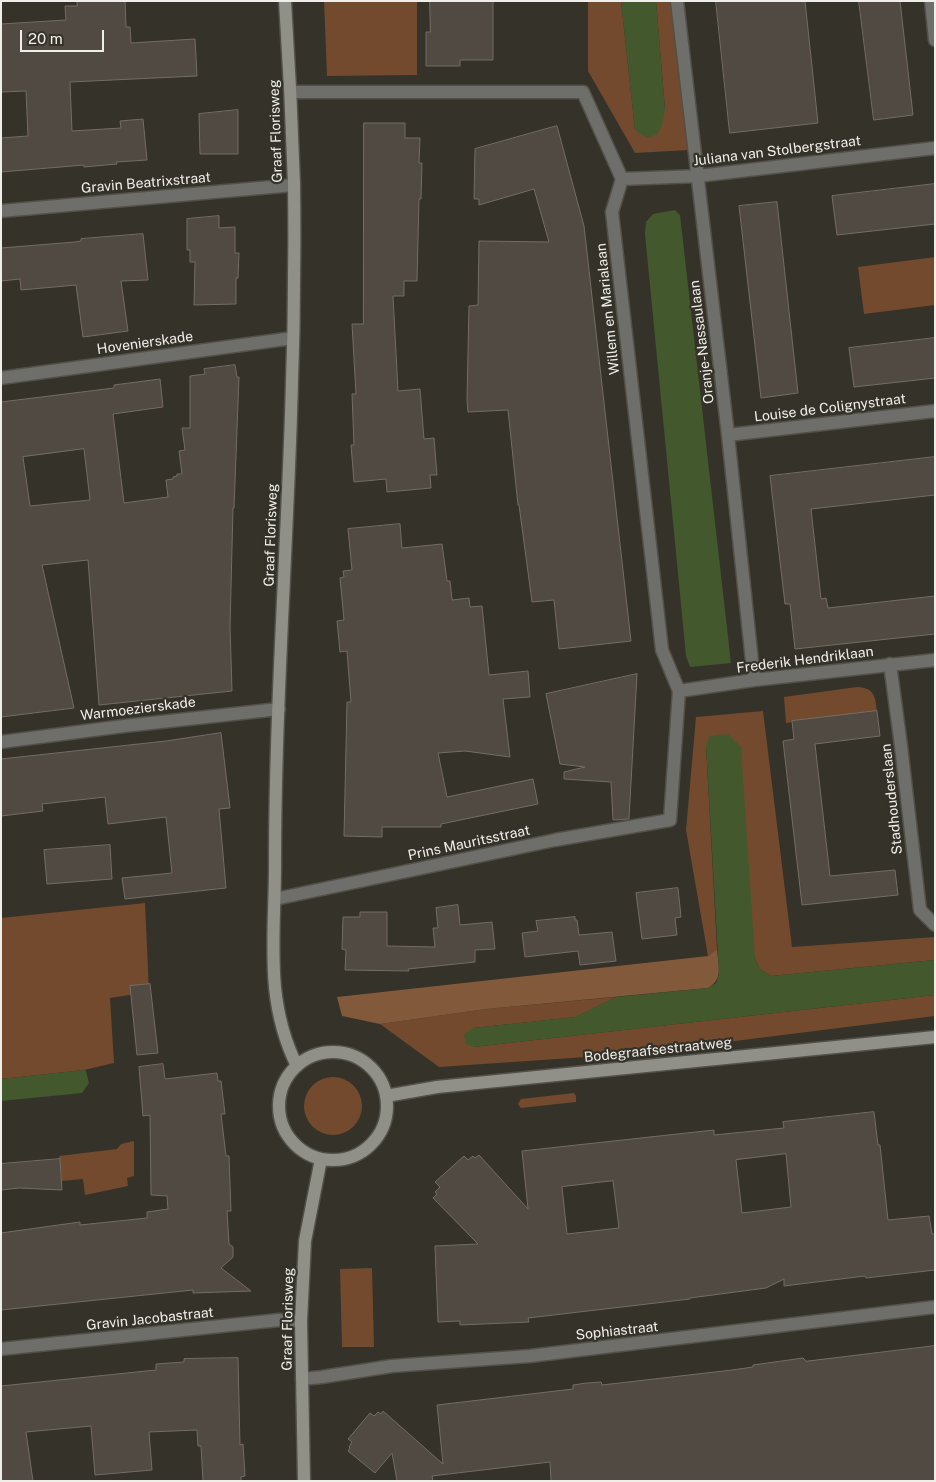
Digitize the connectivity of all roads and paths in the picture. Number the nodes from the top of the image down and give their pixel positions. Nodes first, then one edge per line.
1 (285, 1) edge
2 (677, 1) edge
3 (931, 1) edge
4 (935, 40) edge
5 (290, 92) junction
6 (935, 148) edge
7 (698, 176) junction
8 (622, 179) junction
9 (294, 185) junction
10 (1, 211) edge
11 (292, 338) junction
12 (1, 378) edge
13 (935, 411) edge
14 (728, 435) junction
15 (935, 660) edge
16 (890, 664) junction
17 (754, 680) junction
18 (679, 691) junction
19 (279, 709) junction
20 (1, 742) edge
21 (670, 820) joint
22 (275, 899) junction
23 (935, 925) edge
24 (935, 1037) edge
25 (297, 1066) junction
26 (386, 1096) junction
27 (322, 1159) junction
28 (935, 1307) edge
29 (301, 1321) junction
30 (1, 1349) edge
31 (302, 1378) junction
32 (304, 1481) edge

1 - 5 main road, Graaf Florisweg
2 - 7 street, Oranje-Nassaulaan
3 - 4 street
5 - 8 street
5 - 9 main road, Graaf Florisweg
6 - 7 street, Juliana van Stolbergstraat
7 - 8 street, Juliana van Stolbergstraat
7 - 14 street, Oranje-Nassaulaan
8 - 18 street, Willem en Marialaan
9 - 10 street, Gravin Beatrixstraat
9 - 11 main road, Graaf Florisweg
11 - 12 street, Hovenierskade
11 - 19 main road, Graaf Florisweg
13 - 14 street, Louise de Colignystraat
14 - 17 street, Oranje-Nassaulaan
15 - 16 street, Frederik Hendriklaan
16 - 17 street, Frederik Hendriklaan
16 - 23 street, Stadhouderslaan
17 - 18 street, Frederik Hendriklaan
18 - 21 street, Willem en Marialaan
19 - 20 street, Warmoezierskade
19 - 22 main road, Graaf Florisweg
21 - 22 street, Prins Mauritsstraat
22 - 25 main road, Graaf Florisweg
24 - 26 main road, Bodegraafsestraatweg
25 - 26 main road
25 - 27 main road
26 - 27 main road
27 - 29 main road, Graaf Florisweg
28 - 31 street, Sophiastraat
29 - 30 street, Gravin Jacobastraat
29 - 31 main road, Graaf Florisweg
31 - 32 main road, Graaf Florisweg

